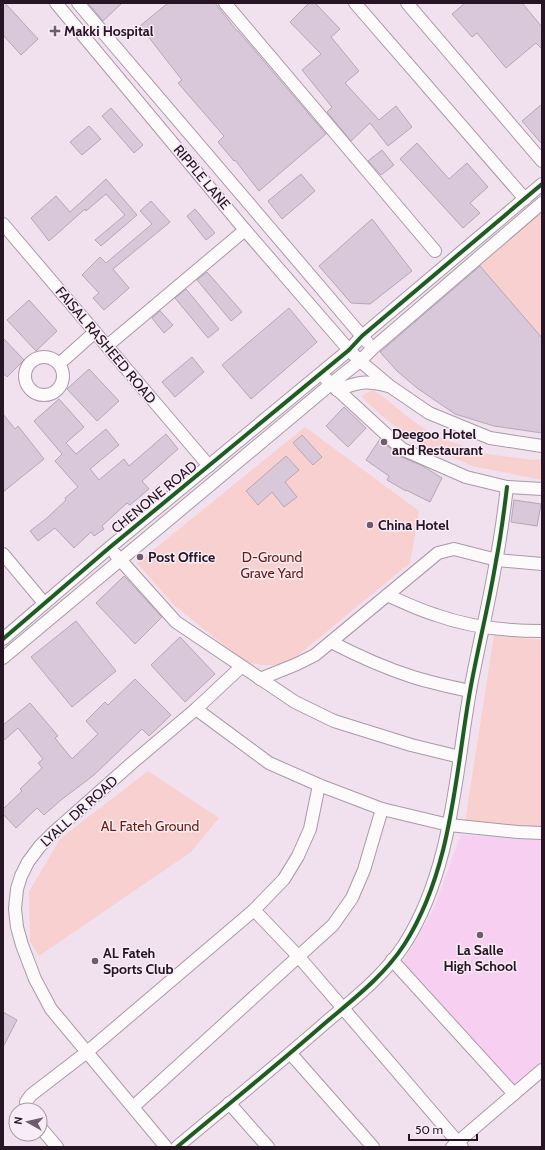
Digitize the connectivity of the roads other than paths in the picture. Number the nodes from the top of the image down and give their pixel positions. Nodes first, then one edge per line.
1 (56, 3) edge
2 (78, 3) edge
3 (225, 3) edge
4 (356, 3) edge
5 (408, 3) edge
6 (542, 161) edge
7 (542, 184) edge
8 (525, 199) junction
9 (542, 203) edge
10 (3, 224) edge
11 (246, 230) junction
12 (435, 251) dead end
13 (95, 332) junction
14 (362, 336) junction
15 (107, 346) junction
16 (372, 349) junction
17 (349, 350) junction
18 (360, 362) junction
19 (59, 364) dead end
20 (321, 373) junction
21 (334, 387) junction
22 (391, 387) junction
23 (542, 446) edge
24 (209, 466) junction
25 (507, 487) junction
26 (542, 488) edge
27 (109, 548) junction
28 (3, 554) edge
29 (120, 560) junction
30 (496, 560) junction
31 (542, 564) edge
32 (387, 595) junction
33 (44, 603) junction
34 (483, 626) junction
35 (542, 631) edge
36 (3, 639) edge
37 (331, 642) junction
38 (3, 658) edge
39 (241, 667) junction
40 (260, 679) junction
41 (470, 691) junction
42 (196, 709) junction
43 (460, 757) junction
44 (319, 785) junction
45 (382, 809) junction
46 (449, 825) junction
47 (542, 833) edge
48 (254, 910) junction
49 (299, 957) junction
50 (392, 960) junction
51 (343, 1008) junction
52 (87, 1052) junction
53 (291, 1054) junction
54 (542, 1070) edge
55 (514, 1094) junction
56 (26, 1102) edge
57 (229, 1104) junction
58 (133, 1107) junction
59 (48, 1136) edge
60 (457, 1145) edge
61 (57, 1147) edge
62 (166, 1147) edge
63 (177, 1147) edge
64 (268, 1147) edge
65 (373, 1147) edge

1 - 11 street, RIPPLE LANE
2 - 14 street, RIPPLE LANE
3 - 12 street
4 - 8 street
5 - 6 street
7 - 8 street, CHENONE ROAD
8 - 14 street, CHENONE ROAD
9 - 16 street, CHENONE ROAD
10 - 13 street, FAISAL RASHEED ROAD
11 - 15 street
11 - 17 street, RIPPLE LANE
13 - 15 street, FAISAL RASHEED ROAD
13 - 19 street
14 - 16 street, RIPPLE LANE
14 - 17 street, CHENONE ROAD
15 - 24 street, FAISAL RASHEED ROAD
16 - 18 street, CHENONE ROAD
17 - 18 street, RIPPLE LANE
17 - 20 street, CHENONE ROAD
18 - 21 street, CHENONE ROAD
18 - 22 street, RIPPLE LANE
20 - 21 street
20 - 24 street, CHENONE ROAD
21 - 22 street
21 - 25 street
21 - 29 street, CHENONE ROAD
22 - 23 street, RIPPLE LANE
24 - 27 street, CHENONE ROAD
25 - 26 street
25 - 30 street
27 - 29 street
27 - 33 street, CHENONE ROAD
28 - 33 street
29 - 38 street, CHENONE ROAD
29 - 39 street
30 - 31 street
30 - 32 street
30 - 34 street
32 - 34 street
32 - 37 street
33 - 36 street, CHENONE ROAD
34 - 35 street
34 - 41 street
37 - 40 street
37 - 41 street
39 - 40 street
39 - 42 street, LYALL DR ROAD
40 - 43 street
41 - 43 street
42 - 44 street
42 - 52 street, LYALL DR ROAD
43 - 46 street
44 - 45 street
44 - 48 street
45 - 46 street
45 - 49 street
46 - 47 street
46 - 50 street
48 - 49 street
48 - 52 street
49 - 51 street
49 - 58 street
50 - 51 street
50 - 55 street
51 - 53 street
51 - 60 street
52 - 56 street
52 - 58 street, LYALL DR ROAD
53 - 57 street
53 - 65 street
54 - 55 street
55 - 60 street
57 - 63 street
57 - 64 street
58 - 62 street, LYALL DR ROAD
59 - 61 street

